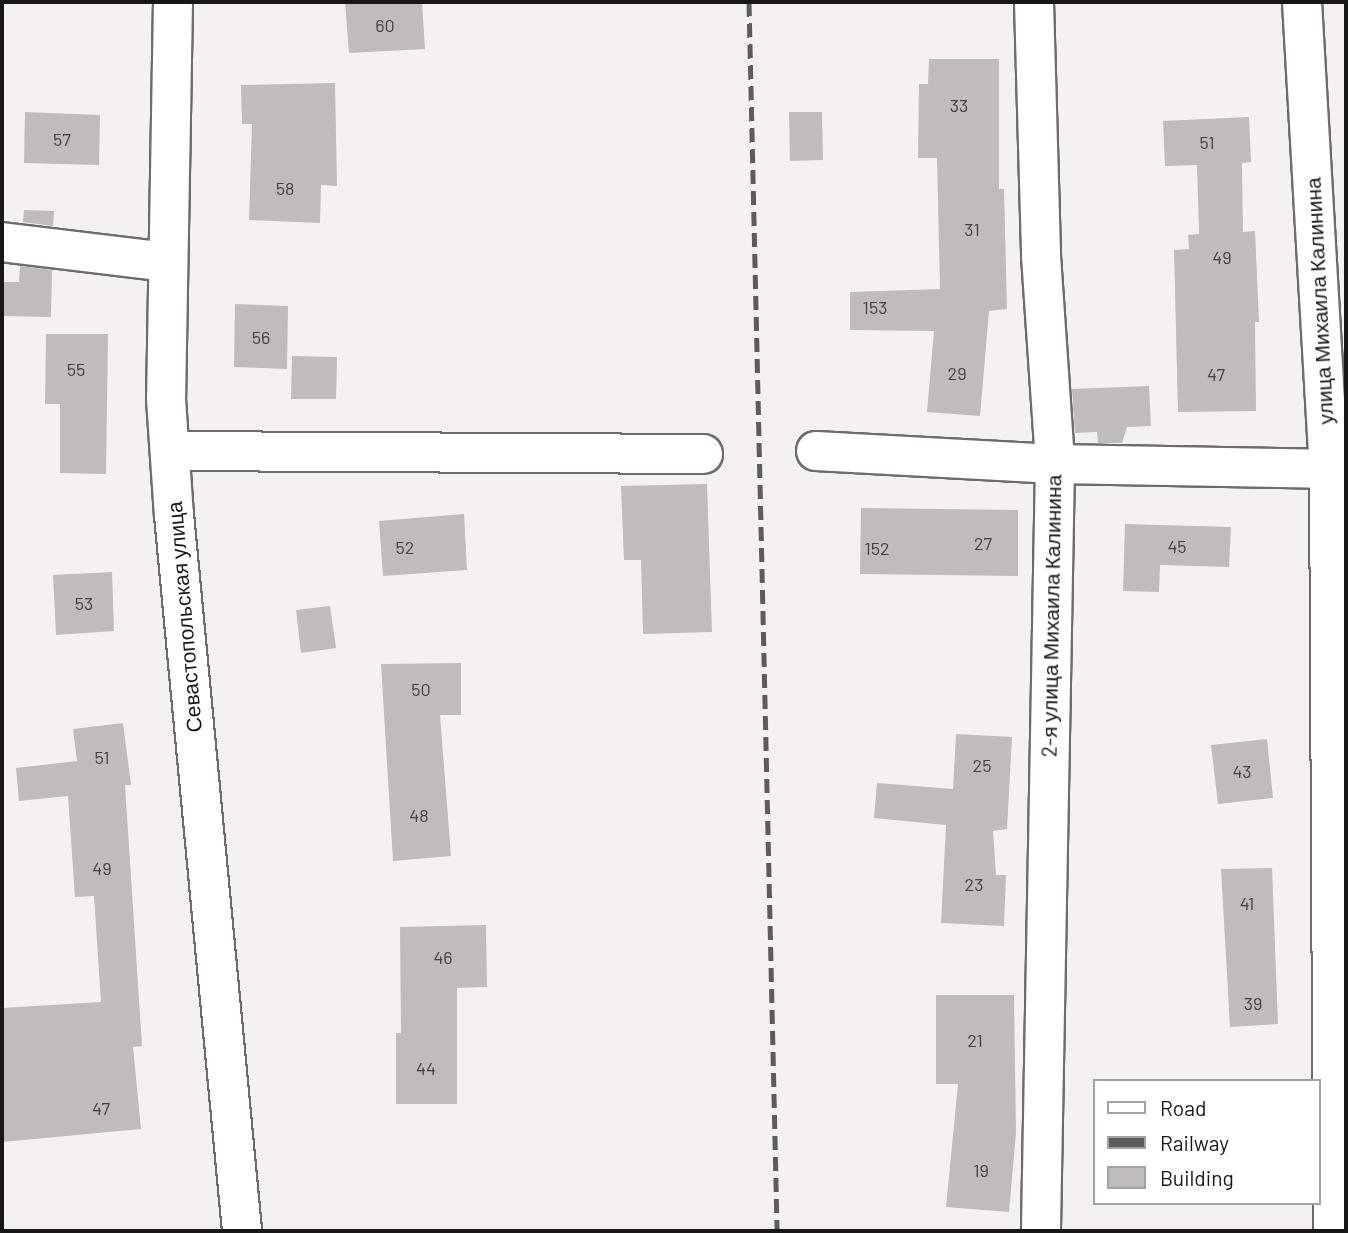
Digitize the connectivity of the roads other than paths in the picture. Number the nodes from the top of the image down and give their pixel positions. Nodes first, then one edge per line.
1 (173, 2) edge
2 (1034, 2) edge
3 (1302, 2) edge
4 (2, 242) edge
5 (168, 262) junction
6 (170, 451) junction
7 (816, 451) dead end
8 (704, 454) dead end
9 (1055, 464) junction
10 (1338, 469) edge
11 (243, 1231) edge
12 (1041, 1231) edge
13 (1333, 1231) edge

1 - 5 street, Севастопольская улица
2 - 9 street, 2-я улица Михаила Калинина
3 - 10 street, улица Михаила Калинина
4 - 5 street
5 - 6 street, Севастопольская улица
6 - 8 street
6 - 11 street, Севастопольская улица
7 - 9 street
9 - 10 street
9 - 12 street, 2-я улица Михаила Калинина
10 - 13 street, улица Михаила Калинина

